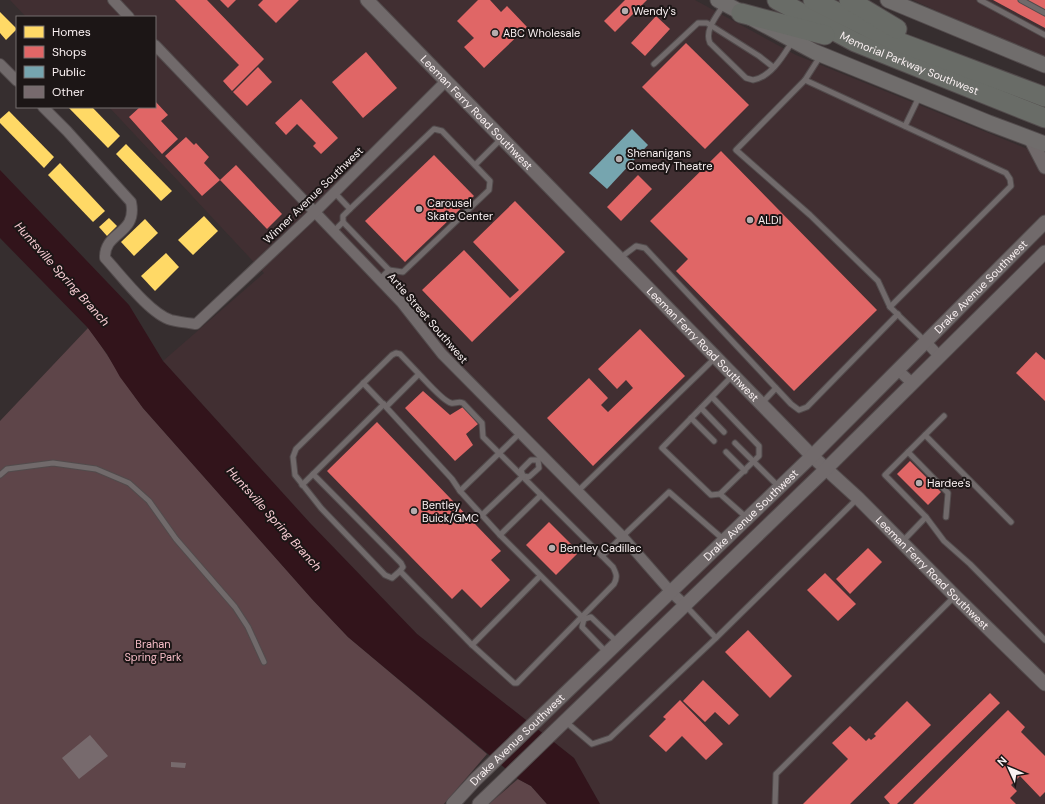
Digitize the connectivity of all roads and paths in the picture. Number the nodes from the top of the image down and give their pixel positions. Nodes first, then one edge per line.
1 (113, 0) edge
2 (366, 0) edge
3 (777, 0) edge
4 (813, 0) edge
5 (849, 0) edge
6 (980, 0) edge
7 (1021, 0) edge
8 (893, 1) edge
9 (721, 2) edge
10 (742, 13) junction
11 (1045, 13) edge
12 (128, 16) edge
13 (712, 25) junction
14 (1045, 35) edge
15 (793, 40) junction
16 (855, 42) junction
17 (156, 46) edge
18 (821, 54) junction
19 (0, 64) edge
20 (654, 64) dead end
21 (1045, 65) edge
22 (773, 67) junction
23 (16, 80) edge
24 (805, 80) junction
25 (446, 81) junction
26 (1019, 87) junction
27 (920, 95) junction
28 (1045, 97) edge
29 (44, 108) edge
30 (1045, 118) edge
31 (905, 126) junction
32 (502, 138) junction
33 (1030, 138) junction
34 (1045, 144) edge
35 (475, 165) junction
36 (1045, 167) edge
37 (334, 192) junction
38 (350, 209) junction
39 (314, 212) junction
40 (1044, 220) edge
41 (343, 222) junction
42 (333, 232) junction
43 (1045, 252) edge
44 (1045, 256) edge
45 (620, 258) junction
46 (1030, 267) junction
47 (389, 270) junction
48 (379, 280) junction
49 (890, 307) junction
50 (898, 314) junction
51 (926, 342) junction
52 (716, 357) junction
53 (940, 357) junction
54 (898, 370) junction
55 (419, 374) junction
56 (733, 375) junction
57 (363, 383) junction
58 (913, 384) junction
59 (776, 388) junction
60 (712, 397) junction
61 (761, 403) junction
62 (385, 406) junction
63 (701, 408) junction
64 (944, 416) dead end
65 (691, 418) junction
66 (724, 432) dead end
67 (520, 433) junction
68 (925, 435) junction
69 (714, 441) dead end
70 (735, 443) dead end
71 (726, 452) dead end
72 (908, 452) junction
73 (499, 453) junction
74 (812, 456) junction
75 (540, 458) junction
76 (754, 462) junction
77 (826, 469) junction
78 (745, 470) junction
79 (313, 474) junction
80 (0, 475) edge
81 (523, 476) junction
82 (302, 485) junction
83 (779, 487) junction
84 (460, 491) junction
85 (578, 491) junction
86 (720, 494) junction
87 (541, 495) junction
88 (858, 498) junction
89 (482, 515) junction
90 (926, 517) junction
91 (946, 517) dead end
92 (747, 518) junction
93 (1010, 522) dead end
94 (500, 535) junction
95 (622, 536) junction
96 (724, 540) junction
97 (902, 542) junction
98 (602, 556) junction
99 (400, 571) junction
100 (540, 576) junction
101 (671, 592) junction
102 (955, 596) junction
103 (685, 605) junction
104 (583, 618) junction
105 (716, 638) junction
106 (1045, 640) edge
107 (618, 643) junction
108 (472, 645) junction
109 (607, 653) junction
110 (264, 662) dead end
111 (1045, 684) edge
112 (565, 721) junction
113 (453, 804) edge
114 (479, 804) edge
115 (775, 804) edge

1 - 12 street
2 - 25 street, Leeman Ferry Road Southwest
3 - 16 highway, Memorial Parkway Southwest
4 - 26 highway, Memorial Parkway Southwest
5 - 26 highway
6 - 14 lane
7 - 11 lane
8 - 21 main road
9 - 10 main road
9 - 13 lane
10 - 15 main road
10 - 16 highway
13 - 20 lane
13 - 22 lane
13 - 22 lane
15 - 18 main road
15 - 22 lane
16 - 30 highway, Memorial Parkway Southwest
17 - 39 street, Artie Street Southwest
18 - 24 lane
18 - 27 main road
19 - 23 street
24 - 31 lane
24 - 49 lane
25 - 32 street, Leeman Ferry Road Southwest
25 - 37 street, Winner Avenue Southwest
26 - 28 highway, Memorial Parkway Southwest
27 - 31 lane
27 - 33 main road
29 - 39 street, Winner Avenue Southwest
31 - 49 lane
32 - 35 lane
32 - 45 street, Leeman Ferry Road Southwest
33 - 34 main road
33 - 36 street
35 - 38 lane
35 - 47 lane
37 - 38 lane
37 - 39 street, Winner Avenue Southwest
38 - 41 lane
39 - 42 street, Artie Street Southwest
40 - 51 street, Drake Avenue Southwest
41 - 42 lane
41 - 47 lane
42 - 48 street, Artie Street Southwest
43 - 46 street, Drake Avenue Southwest
44 - 46 street
45 - 52 street, Leeman Ferry Road Southwest
45 - 59 lane
46 - 53 street, Drake Avenue Southwest
47 - 48 lane
48 - 67 street, Artie Street Southwest
49 - 50 lane
50 - 51 lane
50 - 59 lane
51 - 53 street
51 - 54 street, Drake Avenue Southwest
52 - 56 street, Leeman Ferry Road Southwest
52 - 85 lane
53 - 58 street, Drake Avenue Southwest
54 - 58 street
54 - 74 street, Drake Avenue Southwest
55 - 57 lane
55 - 62 lane
55 - 73 lane
56 - 60 lane
56 - 61 street, Leeman Ferry Road Southwest
57 - 62 lane
57 - 82 lane
58 - 77 street, Drake Avenue Southwest
59 - 61 lane
60 - 63 lane
60 - 76 lane
61 - 74 street, Leeman Ferry Road Southwest
62 - 79 lane
62 - 84 lane
63 - 65 lane
63 - 66 lane
64 - 68 lane
65 - 69 lane
65 - 86 lane
67 - 73 lane
67 - 75 street, Artie Street Southwest
68 - 72 lane
68 - 93 lane
70 - 76 lane
71 - 78 lane
72 - 90 lane
72 - 91 lane
73 - 81 lane
73 - 84 lane
74 - 77 street, Leeman Ferry Road Southwest
74 - 83 street, Drake Avenue Southwest
75 - 81 lane
75 - 81 lane
75 - 85 street, Artie Street Southwest
76 - 78 lane
76 - 83 lane
77 - 88 street, Leeman Ferry Road Southwest
77 - 103 street, Drake Avenue Southwest
78 - 86 lane
79 - 82 lane
79 - 99 lane
80 - 110 lane
81 - 87 lane
81 - 89 lane
82 - 99 lane
83 - 92 street, Drake Avenue Southwest
84 - 89 lane
85 - 95 street, Artie Street Southwest
86 - 92 lane
87 - 94 lane
87 - 98 lane
88 - 97 street, Leeman Ferry Road Southwest
88 - 105 lane
89 - 94 lane
90 - 97 lane
90 - 106 lane
92 - 96 street, Drake Avenue Southwest
94 - 100 lane
95 - 96 lane
95 - 98 lane
95 - 101 street, Artie Street Southwest
96 - 101 street, Drake Avenue Southwest
97 - 102 street, Leeman Ferry Road Southwest
98 - 104 lane
99 - 108 lane
100 - 104 lane
100 - 108 lane
101 - 103 street, Artie Street Southwest
101 - 107 street, Drake Avenue Southwest
102 - 111 street, Leeman Ferry Road Southwest
102 - 115 lane
103 - 105 lane
103 - 112 street, Drake Avenue Southwest
104 - 107 lane
104 - 108 lane
104 - 109 lane
105 - 112 lane
107 - 109 street, Drake Avenue Southwest
109 - 113 street, Drake Avenue Southwest
112 - 114 street, Drake Avenue Southwest

